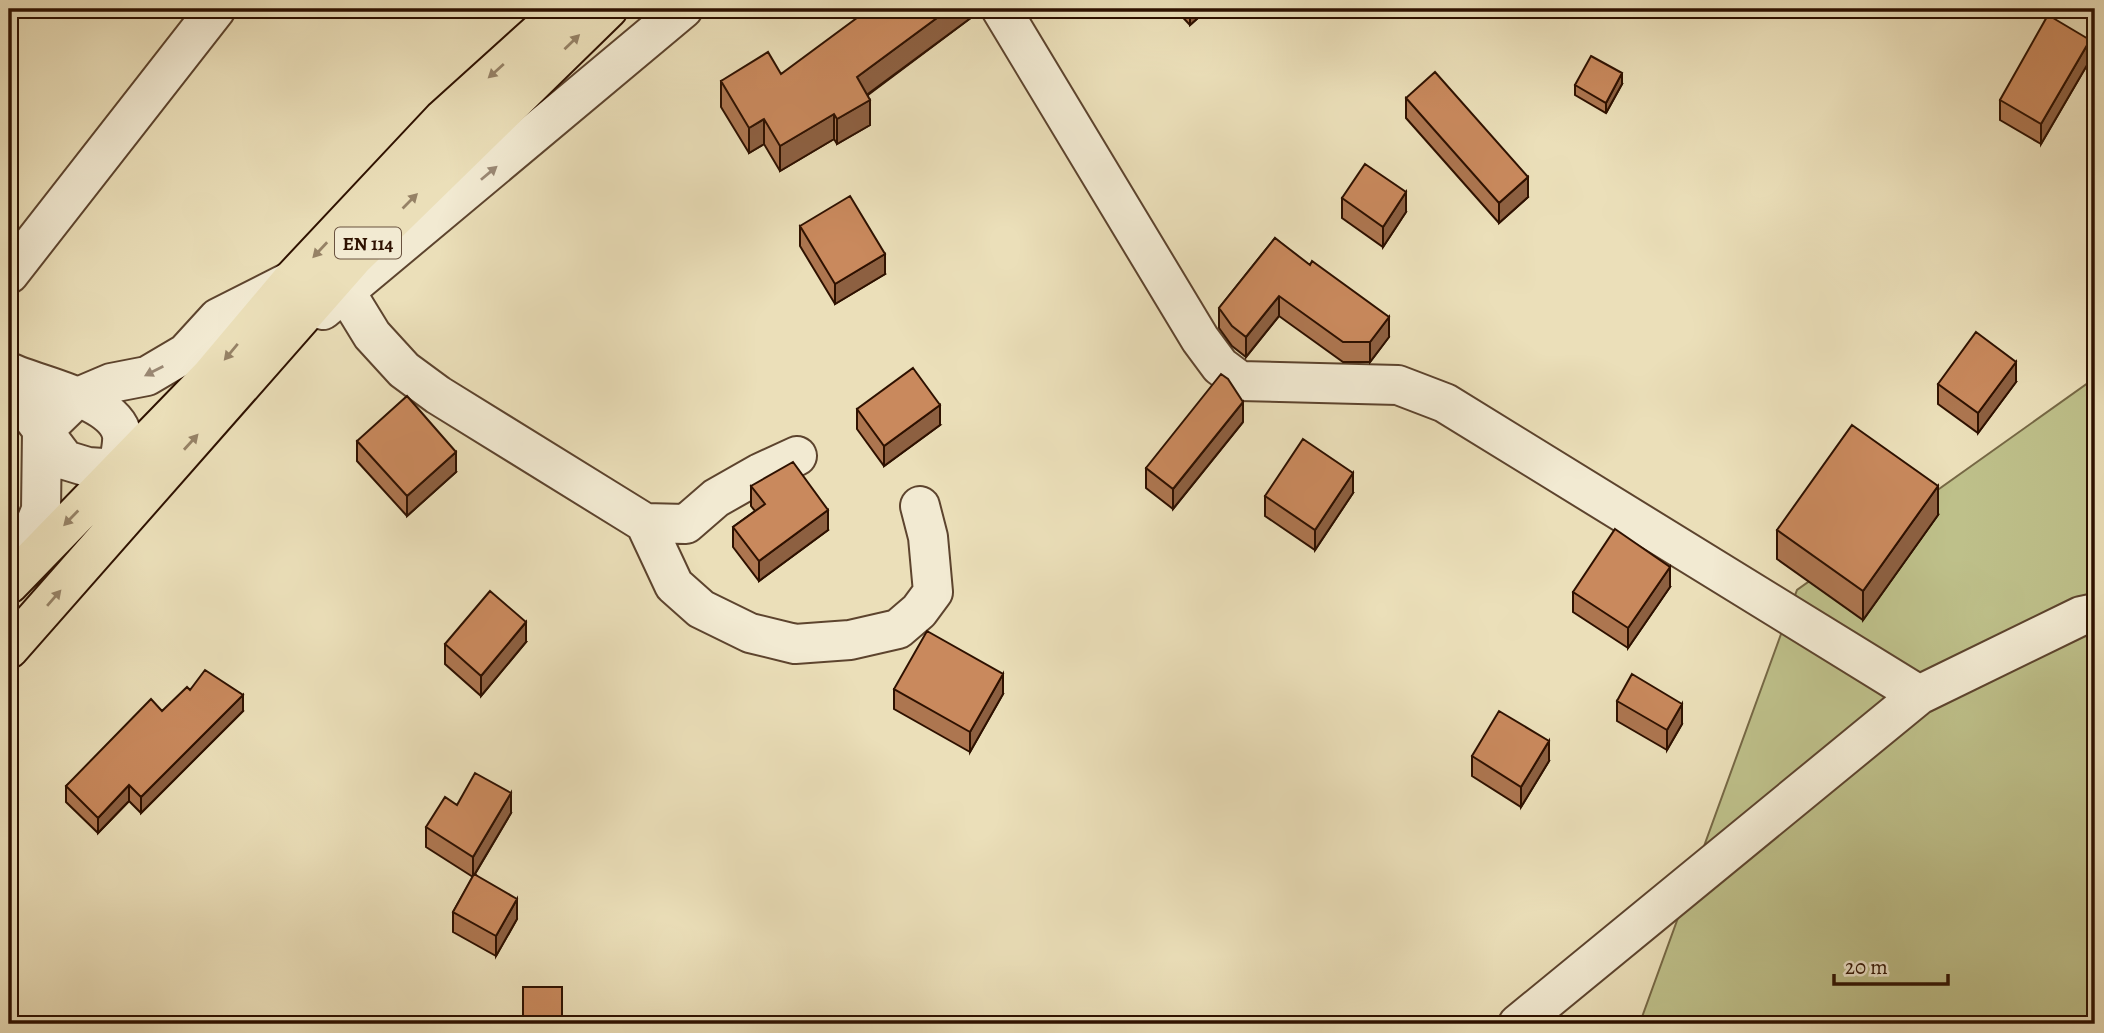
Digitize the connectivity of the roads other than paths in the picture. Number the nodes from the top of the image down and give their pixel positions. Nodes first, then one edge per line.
1 (216, 9) edge
2 (565, 9) edge
3 (608, 9) edge
4 (683, 9) edge
5 (1001, 9) edge
6 (9, 274) edge
7 (291, 281) junction
8 (345, 291) junction
9 (9, 372) edge
10 (250, 376) junction
11 (9, 386) edge
12 (78, 397) junction
13 (42, 432) junction
14 (797, 456) dead end
15 (118, 469) junction
16 (146, 494) junction
17 (919, 506) dead end
18 (645, 523) junction
19 (10, 583) edge
20 (2095, 613) edge
21 (9, 649) edge
22 (1919, 695) junction
23 (1518, 1024) edge

1 - 6 street
2 -> 7 main road, EN 114
10 -> 3 main road, EN 114
8 -> 4 street
5 - 22 street
7 -> 12 street
7 -> 15 main road, EN 114
8 - 10 street
8 - 18 street
9 - 12 street
16 -> 10 main road, EN 114
11 - 13 street
12 - 13 street
12 - 15 street
13 - 15 street
13 - 19 street
14 - 18 street
15 - 16 street
15 -> 19 main road, EN 114
21 -> 16 main road, EN 114
17 - 18 street
20 - 22 street
22 - 23 street

